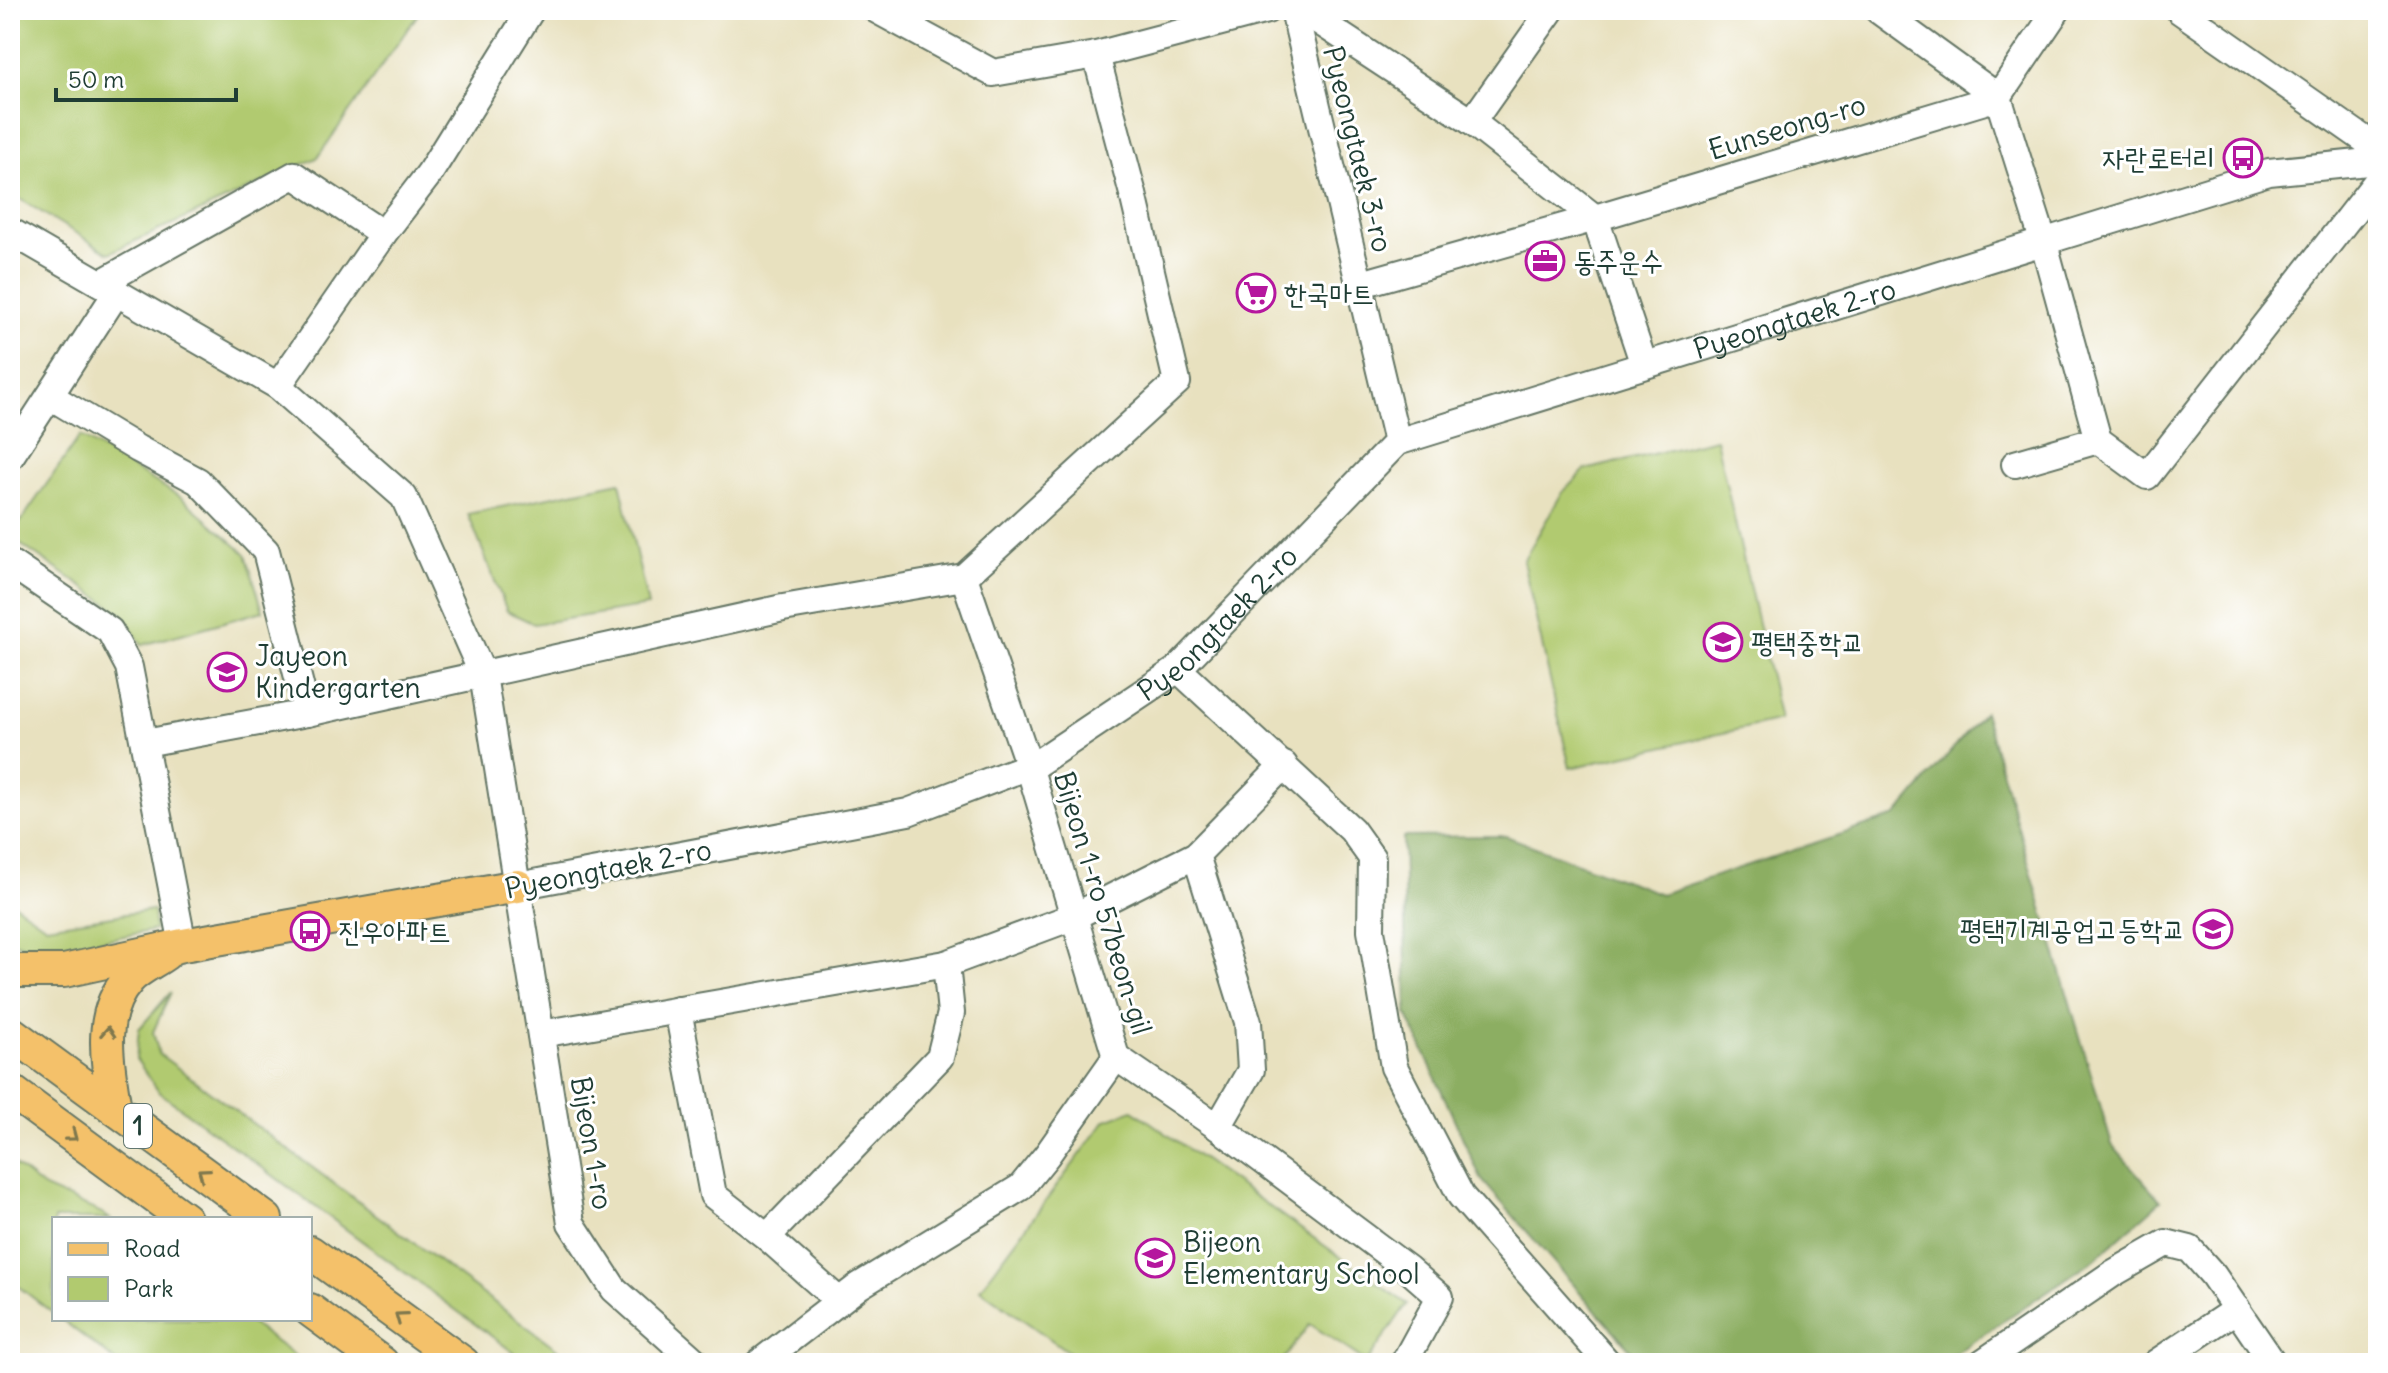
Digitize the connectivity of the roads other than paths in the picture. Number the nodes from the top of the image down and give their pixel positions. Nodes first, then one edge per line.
1 (531, 10) edge
2 (877, 10) edge
3 (1267, 10) edge
4 (1294, 10) edge
5 (1302, 10) edge
6 (1551, 10) edge
7 (1878, 10) edge
8 (2057, 10) edge
9 (2196, 15) edge
10 (1096, 55) junction
11 (1998, 97) junction
12 (1472, 122) junction
13 (2378, 149) edge
14 (2378, 161) edge
15 (2378, 180) edge
16 (1595, 218) junction
17 (10, 231) edge
18 (383, 234) junction
19 (2043, 240) junction
20 (1358, 285) junction
21 (109, 288) junction
22 (1644, 365) junction
23 (278, 386) junction
24 (50, 396) junction
25 (2098, 440) junction
26 (1397, 442) junction
27 (10, 457) edge
28 (2015, 464) dead end
29 (10, 563) edge
30 (964, 577) junction
31 (1178, 669) junction
32 (483, 675) junction
33 (307, 713) junction
34 (145, 743) junction
35 (1284, 765) junction
36 (1029, 766) junction
37 (1196, 855) junction
38 (518, 886) junction
39 (1075, 916) junction
40 (180, 946) junction
41 (946, 964) junction
42 (10, 971) edge
43 (678, 1010) junction
44 (10, 1032) edge
45 (541, 1034) junction
46 (1116, 1057) junction
47 (10, 1090) edge
48 (115, 1109) junction
49 (1218, 1127) junction
50 (182, 1217) edge
51 (263, 1217) edge
52 (767, 1237) junction
53 (312, 1253) edge
54 (839, 1301) junction
55 (2237, 1309) junction
56 (312, 1311) edge
57 (1411, 1360) edge
58 (382, 1363) edge
59 (463, 1363) edge
60 (697, 1363) edge
61 (759, 1363) edge
62 (1608, 1363) edge
63 (1982, 1363) edge
64 (2156, 1363) edge
65 (2273, 1363) edge

1 - 18 street
2 - 10 street
3 - 10 street
4 - 20 street, Pyeongtaek 3-ro
5 - 12 street
6 - 12 street
7 - 11 street
8 - 11 street
9 - 13 street
10 - 30 street
11 - 16 street, Eunseong-ro
11 - 19 street
12 - 16 street
14 - 19 street, Pyeongtaek 2-ro
15 - 25 street
16 - 20 street, Eunseong-ro
16 - 22 street
17 - 21 street, Bijeon 1-ro
18 - 21 street
18 - 23 street
19 - 22 street, Pyeongtaek 2-ro
19 - 25 street
20 - 26 street, Pyeongtaek 3-ro
21 - 23 street, Bijeon 1-ro
21 - 24 street
22 - 26 street, Pyeongtaek 2-ro
23 - 32 street, Bijeon 1-ro
24 - 27 street
24 - 33 street
25 - 28 street
26 - 31 street, Pyeongtaek 2-ro
29 - 34 street
30 - 32 street
30 - 36 street, Bijeon 1-ro 57beon-gil
31 - 35 street
31 - 36 street, Pyeongtaek 2-ro
32 - 33 street
32 - 38 street, Bijeon 1-ro
33 - 34 street
34 - 40 street
35 - 37 street
35 - 62 street
36 - 38 street, Pyeongtaek 2-ro
36 - 39 street, Bijeon 1-ro 57beon-gil
37 - 39 street
37 - 49 street
38 - 40 main road, Pyeongtaek 2-ro
38 - 45 street, Bijeon 1-ro
39 - 41 street
39 - 46 street, Bijeon 1-ro 57beon-gil
40 - 42 main road, Pyeongtaek 2-ro
48 -> 40 main road
41 - 43 street
41 - 52 street
43 - 45 street
43 - 52 street
44 - 48 main road, 1
45 - 60 street, Bijeon 1-ro
46 - 49 street, Bijeon 1-ro 57beon-gil
46 - 54 street
47 -> 50 main road, 1
51 -> 48 main road, 1
49 - 57 street, Bijeon 1-ro 57beon-gil
52 - 54 street
59 -> 53 main road
54 - 61 street
55 - 63 street
55 - 64 street
55 - 65 street
56 - 58 main road

